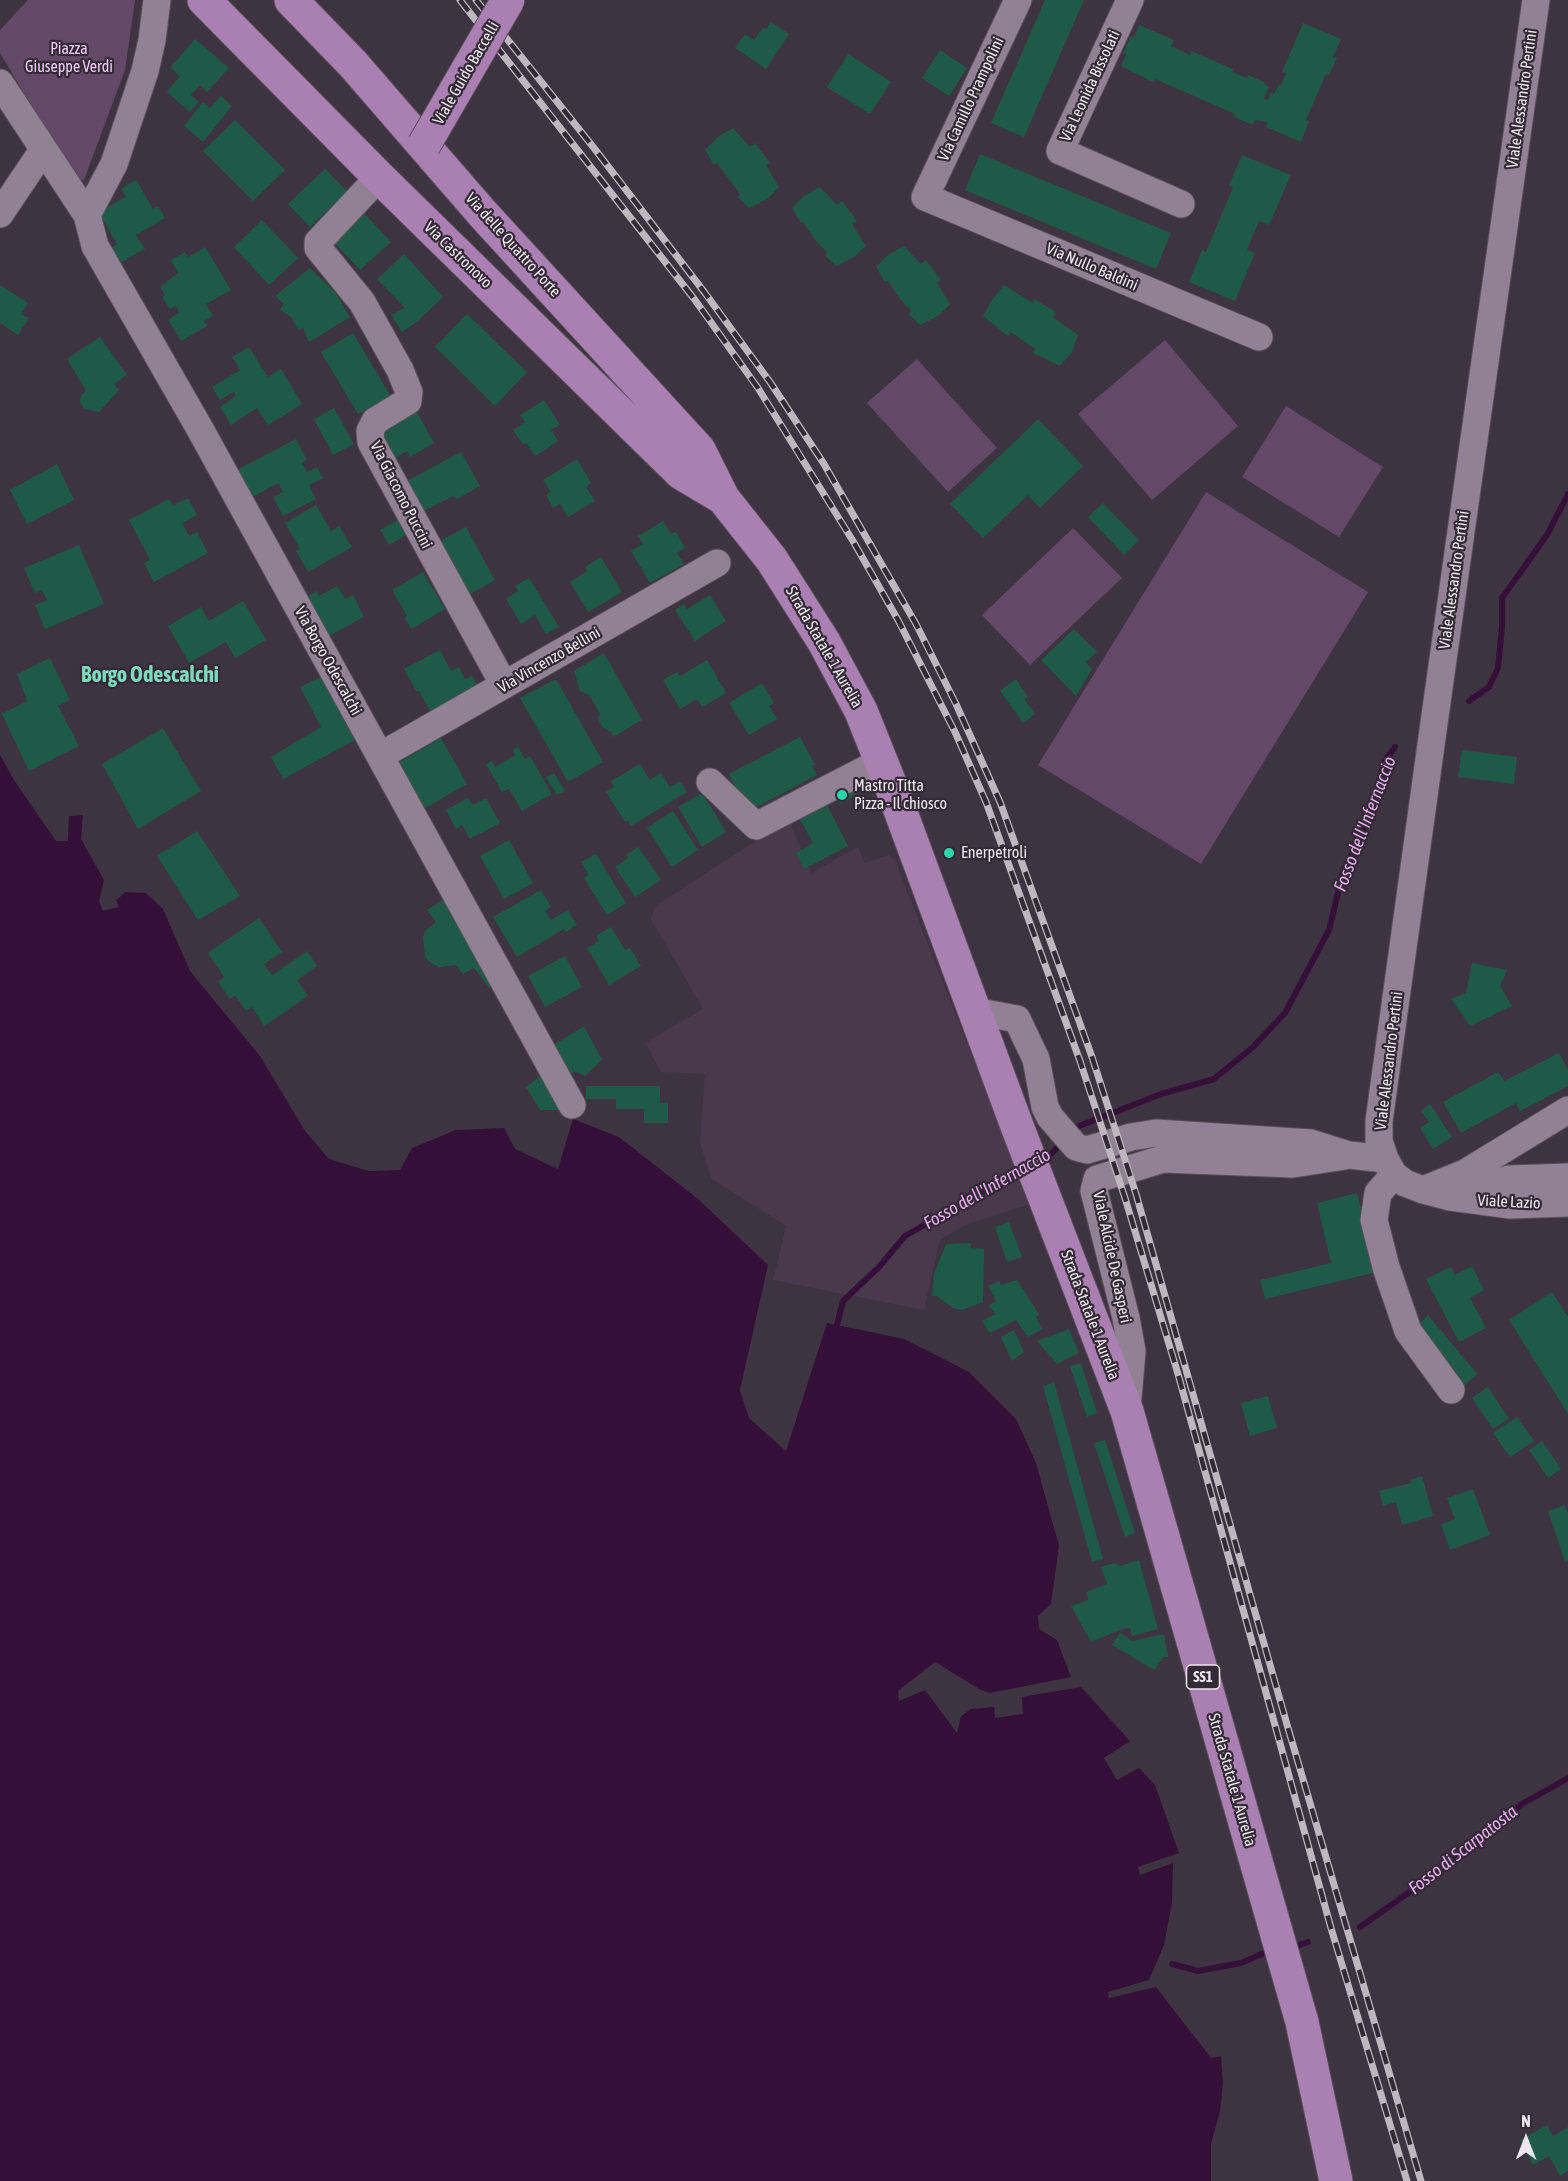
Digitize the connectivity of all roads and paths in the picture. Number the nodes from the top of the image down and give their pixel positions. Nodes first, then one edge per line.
1 (157, 0) edge
2 (204, 0) edge
3 (291, 0) edge
4 (508, 0) edge
5 (1018, 0) edge
6 (1130, 0) edge
7 (1536, 0) edge
8 (0, 83) edge
9 (424, 145) junction
10 (43, 150) junction
11 (379, 177) junction
12 (925, 197) joint
13 (1181, 204) dead end
14 (0, 214) edge
15 (87, 215) junction
16 (1259, 337) dead end
17 (723, 498) junction
18 (717, 563) dead end
19 (504, 685) junction
20 (380, 756) junction
21 (882, 761) junction
22 (710, 782) dead end
23 (974, 1011) junction
24 (572, 1105) dead end
25 (1568, 1110) edge
26 (1348, 1155) junction
27 (1389, 1167) junction
28 (1568, 1177) edge
29 (1423, 1190) junction
30 (1449, 1197) junction
31 (1568, 1203) edge
32 (1450, 1390) dead end
33 (1127, 1411) junction
34 (1336, 2181) edge

1 - 15 street
2 - 11 main road, Via Castronovo
3 - 9 main road, Via delle Quattro Porte
4 - 9 main road, Viale Guido Baccelli, bridge
5 - 12 street, Via Camillo Prampolini
6 - 13 street, Via Leonida Bissolati
7 - 27 street, Viale Alessandro Pertini
8 - 10 street
9 - 17 main road, Via delle Quattro Porte
10 - 14 street
10 - 15 street
11 - 17 main road, Via Castronovo
11 - 19 street, Via Giacomo Puccini
12 - 16 street, Via Nullo Baldini
15 - 20 street, Via Borgo Odescalchi
17 - 21 main road, Strada Statale 1 Aurelia / SS1
18 - 19 street, Via Vincenzo Bellini
19 - 20 street, Via Vincenzo Bellini
20 - 24 street, Via Borgo Odescalchi
21 - 22 street
21 - 23 main road, Strada Statale 1 Aurelia / SS1
23 - 26 street, Viale Alcide De Gasperi
23 - 33 main road, Strada Statale 1 Aurelia / SS1
25 - 29 street
26 - 27 street, Viale Alcide De Gasperi
26 - 33 street, Viale Alcide De Gasperi
27 - 29 street, Viale Alcide De Gasperi
27 - 32 street
28 - 30 street, Viale Lazio
29 - 30 street, Viale Lazio
30 - 31 street, Viale Lazio
33 - 34 main road, Strada Statale 1 Aurelia / SS1

